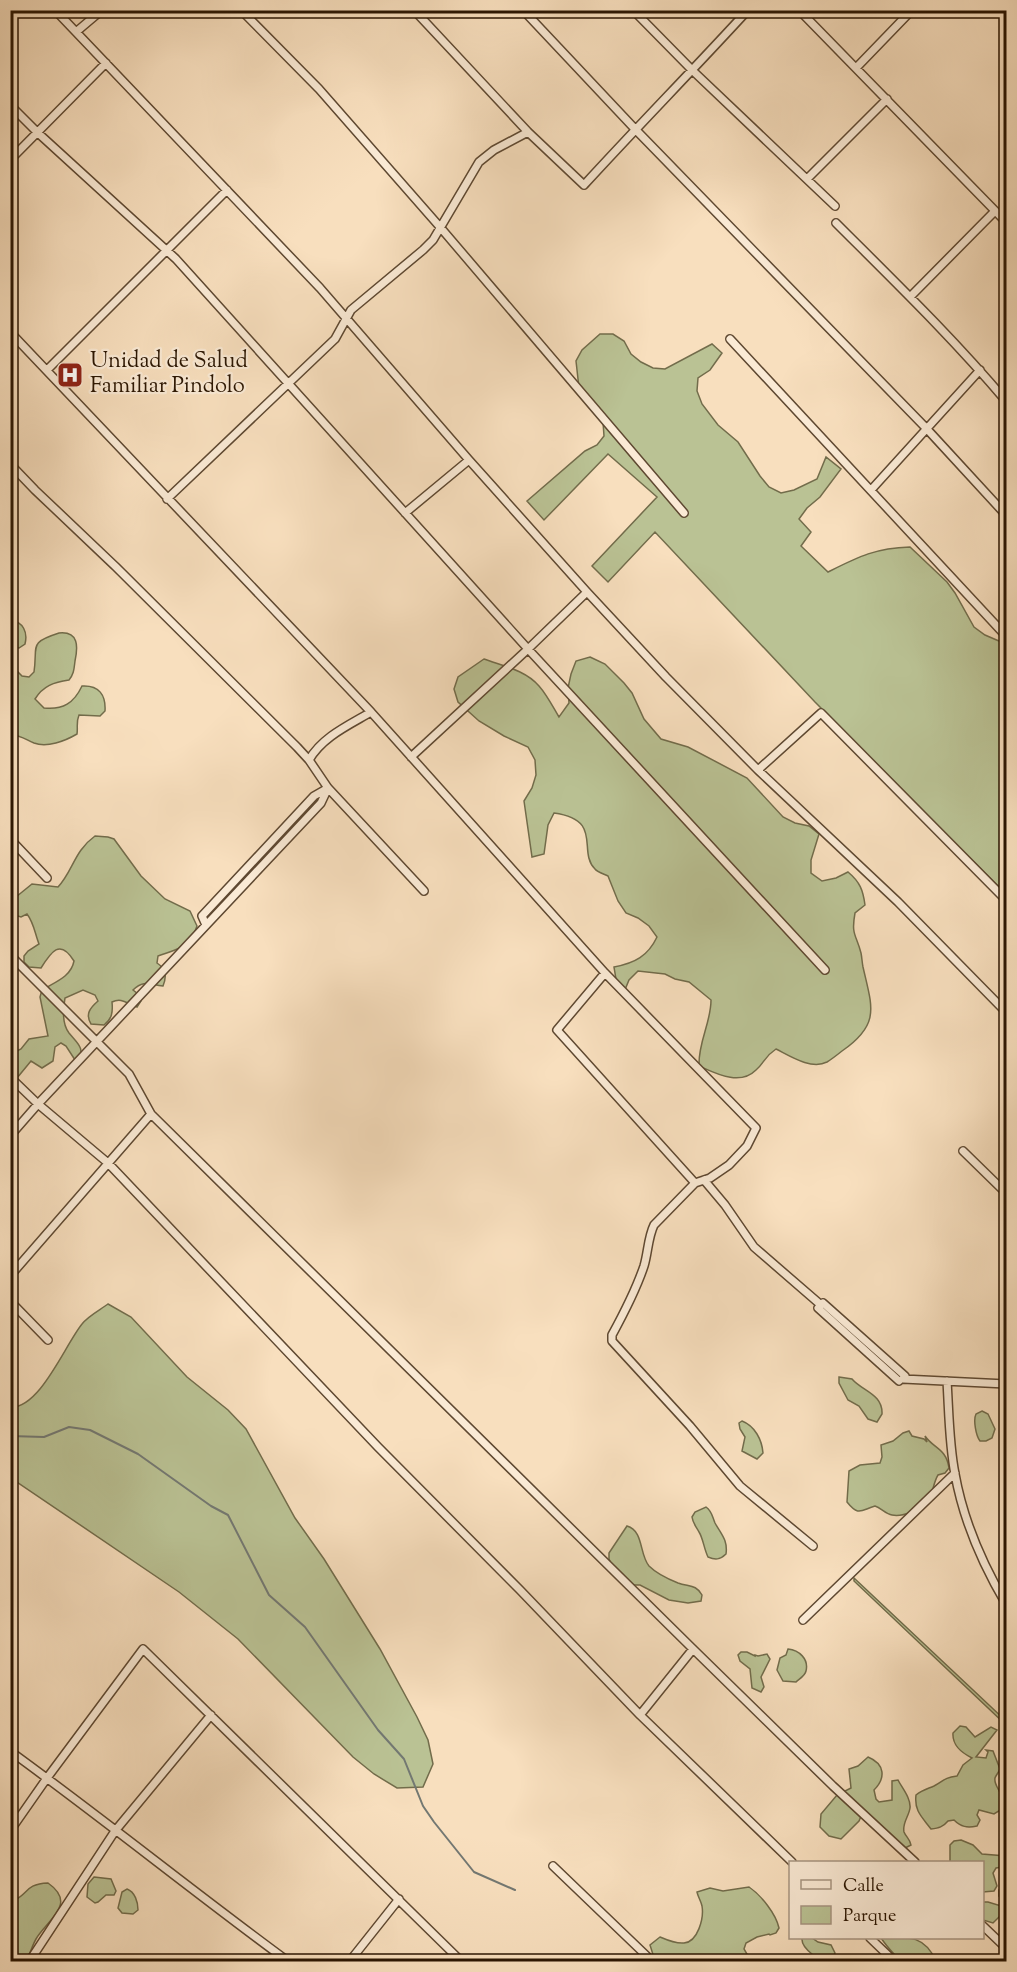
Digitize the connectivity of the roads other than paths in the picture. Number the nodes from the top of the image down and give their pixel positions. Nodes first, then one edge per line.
1 (55, 10) edge
2 (102, 10) edge
3 (241, 10) edge
4 (414, 10) edge
5 (523, 10) edge
6 (633, 10) edge
7 (748, 10) edge
8 (799, 10) edge
9 (912, 10) edge
10 (76, 32) junction
11 (106, 63) junction
12 (856, 68) junction
13 (693, 71) junction
14 (887, 99) junction
15 (10, 105) edge
16 (634, 129) junction
17 (528, 132) junction
18 (38, 133) junction
19 (10, 160) edge
20 (807, 179) junction
21 (227, 190) junction
22 (835, 206) dead end
23 (995, 211) junction
24 (1006, 222) edge
25 (836, 223) dead end
26 (440, 227) junction
27 (167, 250) junction
28 (910, 297) junction
29 (348, 319) junction
30 (10, 332) edge
31 (730, 339) dead end
32 (47, 370) junction
33 (980, 370) junction
34 (288, 383) junction
35 (1006, 401) edge
36 (926, 428) junction
37 (469, 460) junction
38 (10, 464) edge
39 (871, 490) junction
40 (167, 499) junction
41 (405, 513) junction
42 (684, 513) dead end
43 (1006, 515) edge
44 (587, 592) junction
45 (1006, 636) edge
46 (528, 650) junction
47 (371, 712) junction
48 (411, 757) junction
49 (309, 760) junction
50 (758, 770) junction
51 (328, 788) junction
52 (10, 839) edge
53 (47, 878) dead end
54 (424, 891) dead end
55 (1006, 900) edge
56 (206, 926) junction
57 (10, 955) edge
58 (825, 970) dead end
59 (605, 973) junction
60 (1006, 1011) edge
61 (97, 1043) junction
62 (10, 1077) edge
63 (38, 1104) junction
64 (151, 1114) junction
65 (10, 1136) edge
66 (963, 1151) dead end
67 (108, 1162) junction
68 (704, 1180) junction
69 (695, 1183) junction
70 (1006, 1193) edge
71 (10, 1276) edge
72 (10, 1301) edge
73 (48, 1340) dead end
74 (947, 1381) junction
75 (1006, 1384) edge
76 (955, 1473) junction
77 (813, 1546) dead end
78 (1006, 1604) edge
79 (803, 1620) dead end
80 (693, 1649) junction
81 (211, 1715) junction
82 (640, 1715) junction
83 (10, 1752) edge
84 (47, 1778) junction
85 (10, 1831) edge
86 (115, 1831) junction
87 (790, 1861) edge
88 (913, 1861) edge
89 (553, 1866) dead end
90 (399, 1899) junction
91 (984, 1927) edge
92 (871, 1939) edge
93 (1006, 1948) edge
94 (29, 1962) edge
95 (289, 1962) edge
96 (349, 1962) edge
97 (462, 1962) edge
98 (653, 1962) edge
99 (895, 1962) edge

1 - 10 street
2 - 10 street
3 - 26 street
4 - 17 street
5 - 16 street
6 - 13 street
7 - 13 street
8 - 12 street
9 - 12 street
10 - 11 street
11 - 18 street
11 - 21 street
12 - 14 street
13 - 16 street
13 - 20 street
14 - 20 street
14 - 23 street
15 - 18 street
16 - 17 street
16 - 36 street
17 - 26 street
18 - 19 street
18 - 27 street
20 - 22 street
21 - 27 street
21 - 29 street
23 - 24 street
23 - 28 street
25 - 28 street
26 - 29 street
26 - 42 street
27 - 32 street
27 - 34 street
28 - 33 street
29 - 34 street
29 - 37 street
30 - 32 street
31 - 39 street
32 - 40 street
33 - 35 street
33 - 36 street
34 - 40 street
34 - 41 street
36 - 39 street
36 - 43 street
37 - 41 street
37 - 44 street
38 - 49 street
39 - 45 street
40 - 47 street
41 - 46 street
44 - 46 street
44 - 50 street
46 - 48 street
46 - 58 street
47 - 48 street
47 - 49 street
48 - 59 street
49 - 51 street
50 - 55 street
50 - 60 street
51 - 54 street
51 - 56 street
51 - 56 street
52 - 53 street
56 - 61 street
57 - 61 street
59 - 68 street
59 - 69 street
61 - 63 street
61 - 64 street
62 - 63 street
63 - 65 street
63 - 67 street
64 - 67 street
64 - 80 street
66 - 70 street
67 - 71 street
67 - 82 street
68 - 69 street
68 - 74 street
69 - 77 street
72 - 73 street
74 - 75 street
74 - 76 street
76 - 78 street
76 - 79 street
80 - 82 street
80 - 88 street
81 - 84 street
81 - 86 street
81 - 90 street
82 - 87 street
83 - 84 street
84 - 85 street
84 - 86 street
86 - 94 street
86 - 95 street
89 - 98 street
90 - 96 street
90 - 97 street
91 - 93 street
92 - 99 street

